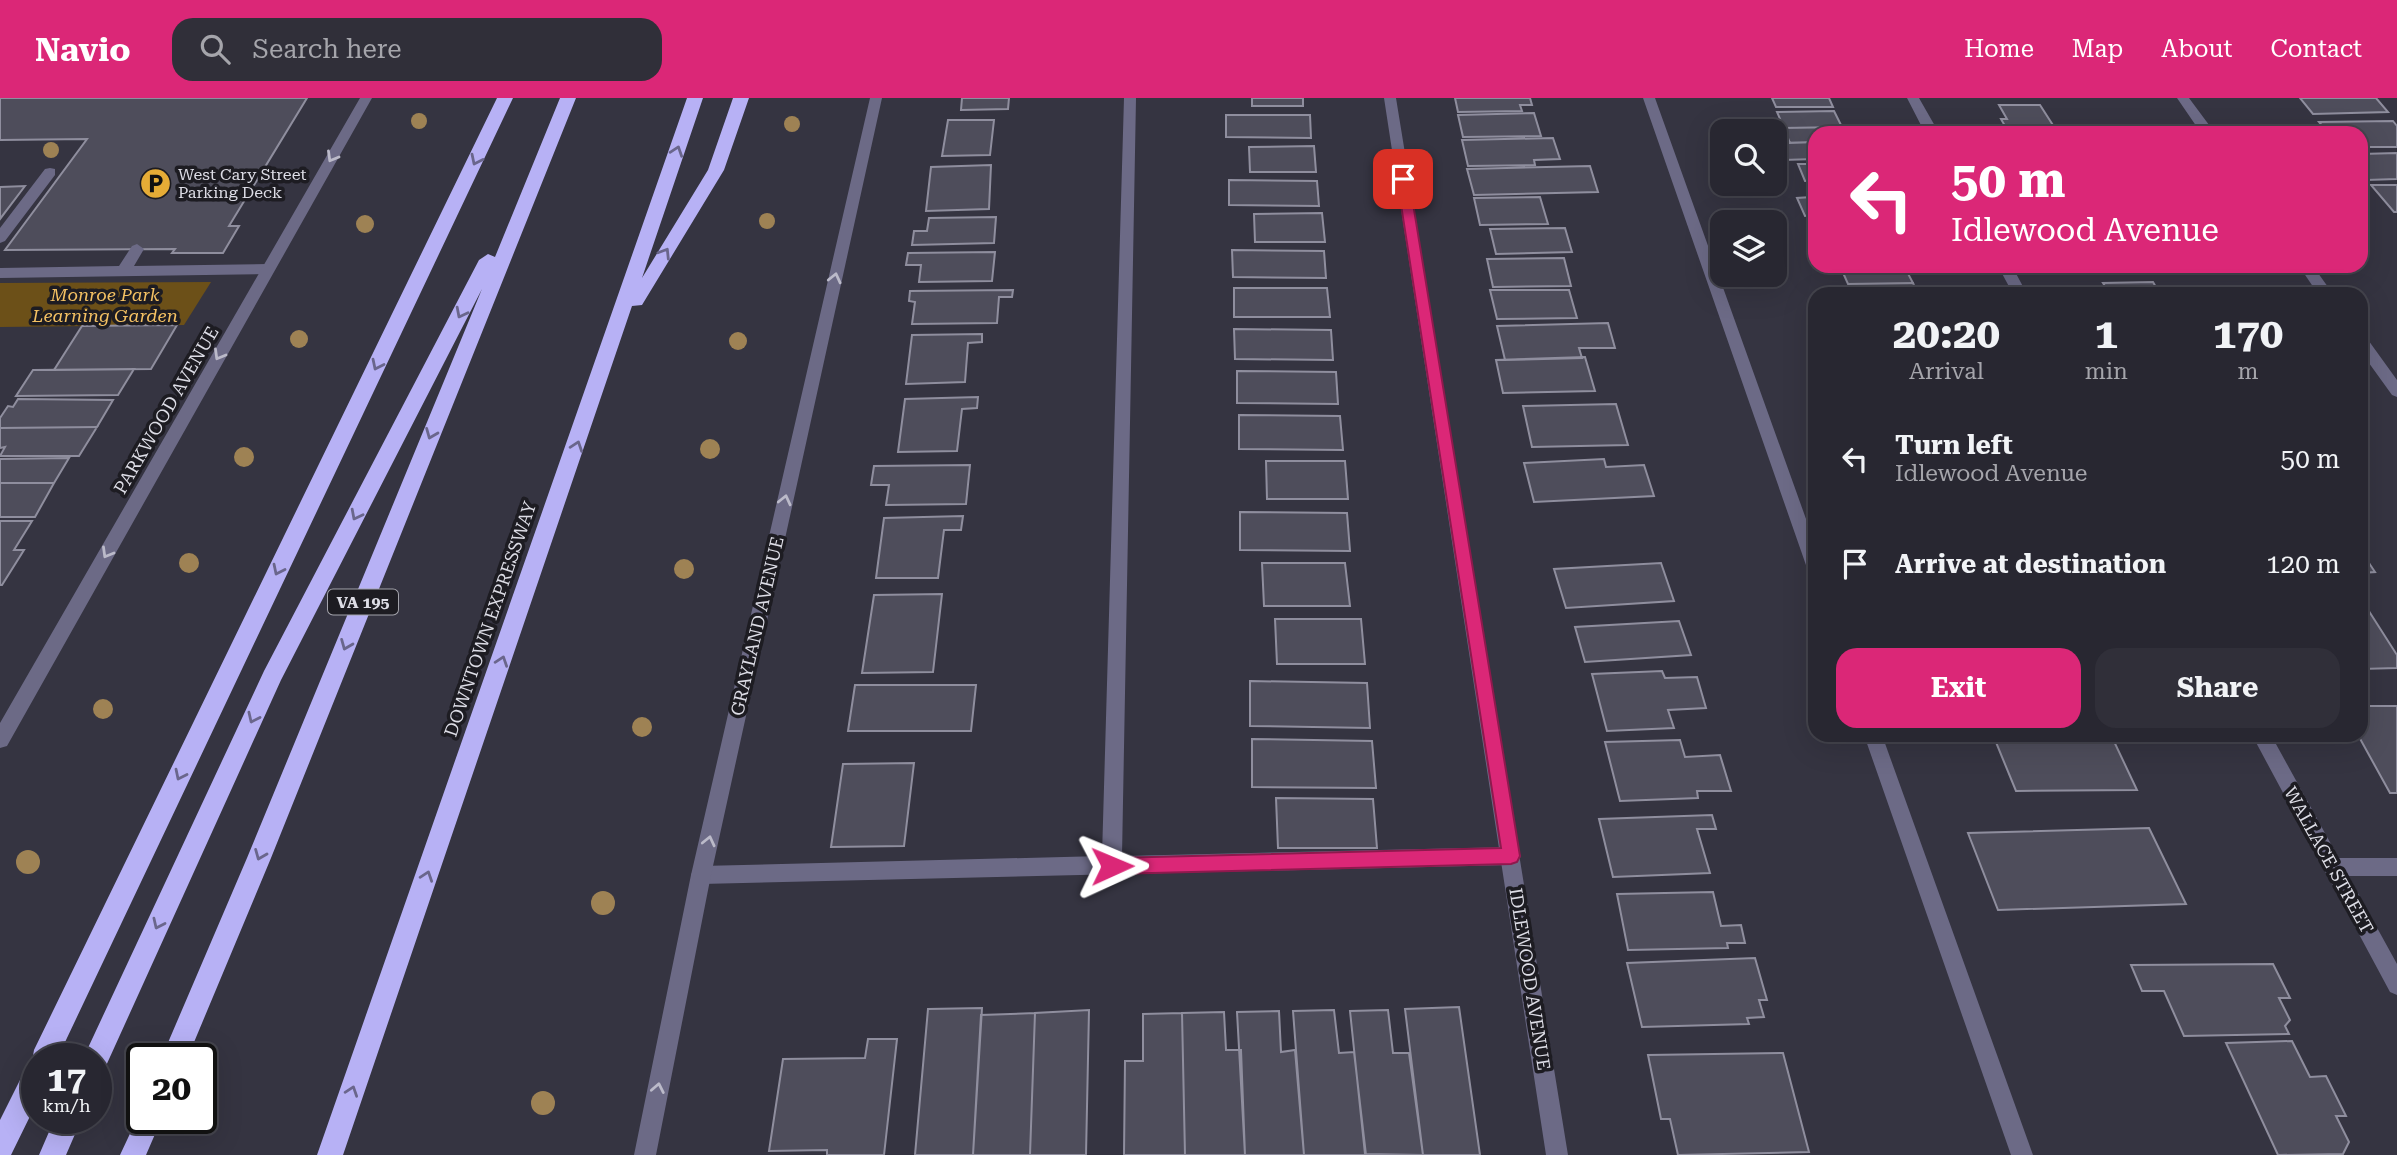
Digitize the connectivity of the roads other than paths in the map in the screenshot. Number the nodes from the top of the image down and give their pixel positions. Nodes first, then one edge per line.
1 (366, 98) edge
2 (505, 98) edge
3 (568, 98) edge
4 (695, 98) edge
5 (741, 98) edge
6 (876, 98) edge
7 (1130, 98) edge
8 (1390, 98) edge
9 (1649, 98) edge
10 (1913, 98) edge
11 (2183, 98) edge
12 (1928, 126) edge
13 (2203, 126) edge
14 (549, 144) junction
15 (50, 172) dead end
16 (0, 238) edge
17 (137, 249) dead end
18 (268, 269) junction
19 (123, 272) junction
20 (0, 273) edge
21 (616, 332) junction
22 (2368, 351) edge
23 (2397, 391) edge
24 (1808, 548) edge
25 (0, 740) edge
26 (1876, 742) edge
27 (2265, 742) edge
28 (1511, 856) junction
29 (1112, 866) junction
30 (2333, 867) junction
31 (2397, 867) edge
32 (701, 875) junction
33 (2397, 985) edge
34 (51, 1043) edge
35 (103, 1043) edge
36 (181, 1043) edge
37 (21, 1106) edge
38 (62, 1134) edge
39 (143, 1134) edge
40 (0, 1149) edge
41 (52, 1155) edge
42 (134, 1155) edge
43 (330, 1155) edge
44 (645, 1155) edge
45 (1557, 1155) edge
46 (2021, 1155) edge

1 -> 18 street, PARKWOOD AVENUE
2 -> 34 highway
3 - 14 highway, VA 195
21 -> 4 highway, DOWNTOWN EXPRESSWAY
21 -> 5 highway
32 -> 6 street, GRAYLAND AVENUE
7 - 29 street
8 - 28 street, IDLEWOOD AVENUE
9 - 24 street
10 - 12 street
11 - 13 street
14 -> 35 highway
14 -> 36 highway, VA 195
15 - 16 street
17 - 19 street
18 - 19 street
18 -> 25 street, PARKWOOD AVENUE
19 - 20 street
43 -> 21 highway, DOWNTOWN EXPRESSWAY
22 - 23 street
26 - 46 street
27 - 30 street, WALLACE STREET
28 - 29 street
28 - 45 street, IDLEWOOD AVENUE
29 - 32 street
30 - 31 street
30 - 33 street, WALLACE STREET
44 -> 32 street, GRAYLAND AVENUE
37 - 40 highway
38 - 41 highway
39 - 42 highway

